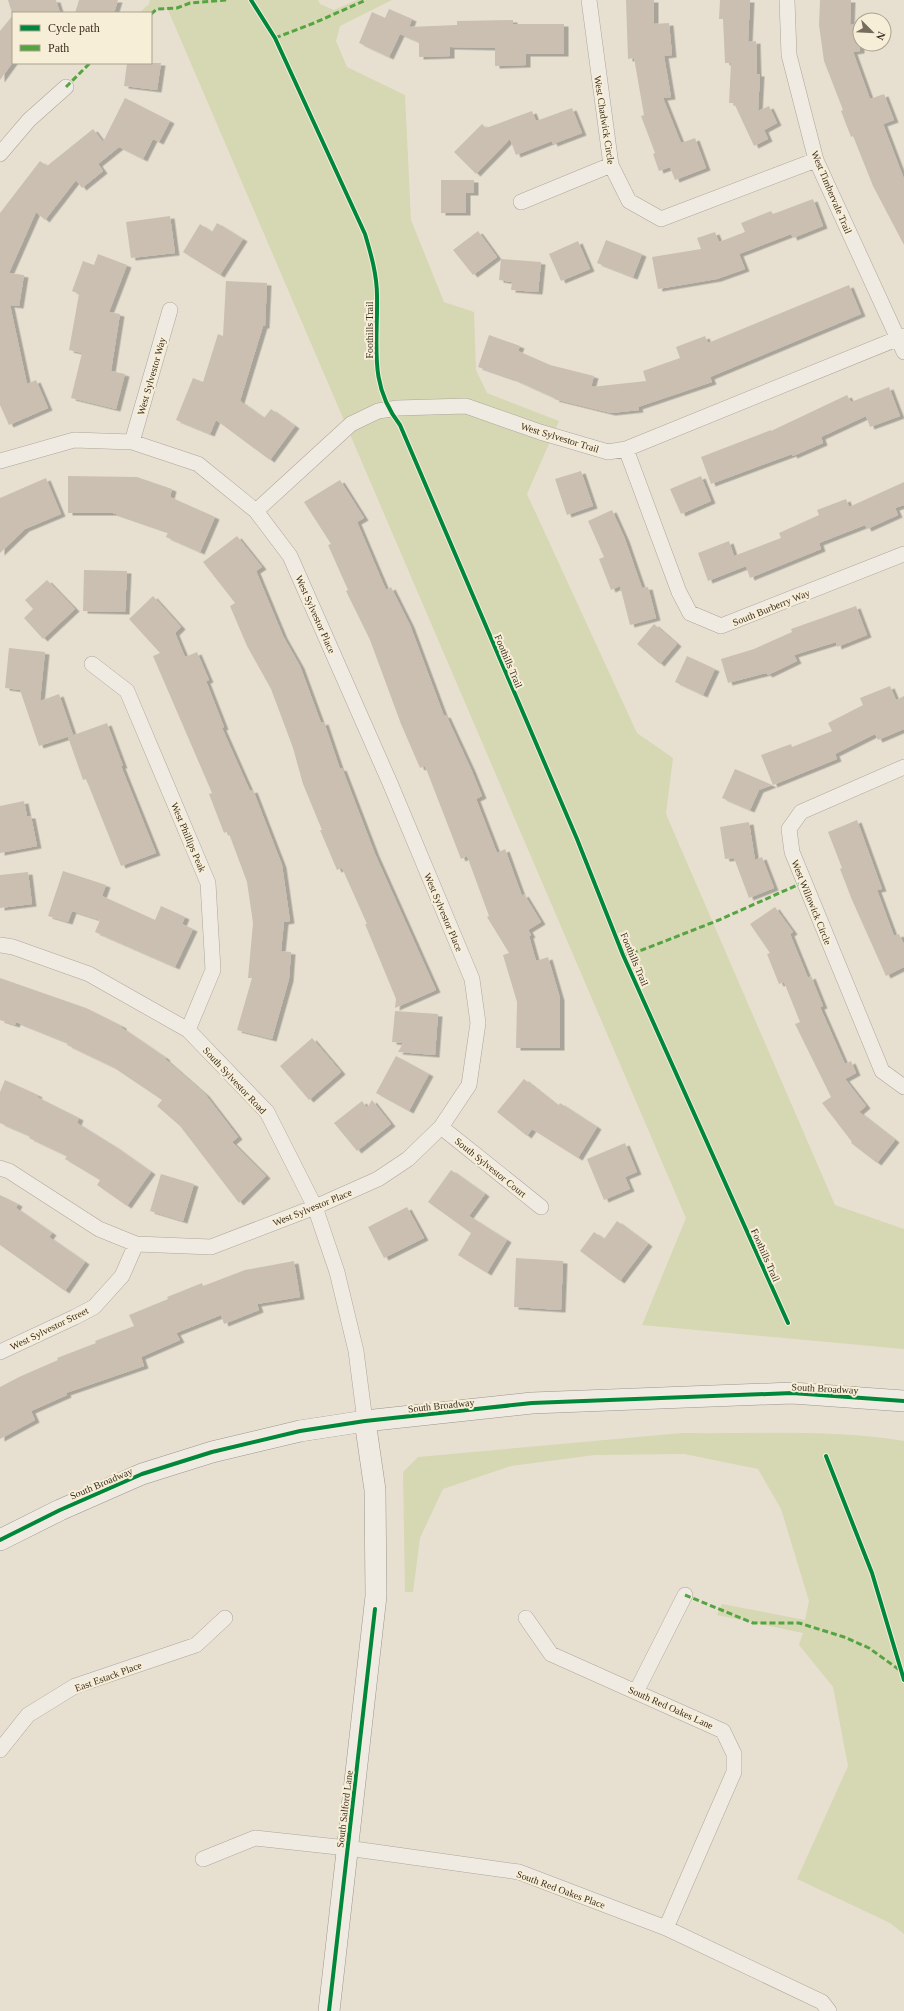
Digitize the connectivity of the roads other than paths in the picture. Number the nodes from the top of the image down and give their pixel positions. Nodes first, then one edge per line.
1 (589, 0) edge
2 (787, 0) edge
3 (66, 87) dead end
4 (0, 154) edge
5 (816, 160) junction
6 (611, 165) junction
7 (521, 202) dead end
8 (170, 310) dead end
9 (901, 337) edge
10 (904, 352) edge
11 (132, 442) junction
12 (626, 449) junction
13 (0, 461) edge
14 (256, 511) junction
15 (904, 554) edge
16 (92, 664) dead end
17 (904, 767) edge
18 (0, 945) edge
19 (188, 1030) junction
20 (904, 1087) edge
21 (441, 1127) junction
22 (0, 1168) edge
23 (315, 1207) junction
24 (541, 1207) dead end
25 (136, 1244) junction
26 (0, 1352) edge
27 (904, 1401) edge
28 (365, 1422) junction
29 (0, 1540) edge
30 (685, 1594) dead end
31 (226, 1618) dead end
32 (526, 1618) dead end
33 (636, 1692) junction
34 (0, 1750) edge
35 (347, 1848) junction
36 (203, 1859) dead end
37 (666, 1928) junction
38 (329, 2011) edge
39 (828, 2011) edge

1 - 6 street, West Chadwick Circle
2 - 5 street, West Timbervale Trail
3 - 4 street
5 - 6 street, West Chadwick Circle
5 - 9 street, West Timbervale Trail
6 - 7 street
8 - 11 street, West Sylvestor Way
9 - 10 street, West Timbervale Trail
9 - 12 street, West Sylvestor Trail
11 - 13 street, West Sylvestor Place
11 - 14 street, West Sylvestor Place
12 - 14 street, West Sylvestor Trail
12 - 15 street, South Burberry Way
14 - 21 street, West Sylvestor Place
16 - 19 street, West Phillips Peak
17 - 20 street, West Willowick Circle
18 - 19 street, South Sylvestor Road
19 - 23 street, South Sylvestor Road
21 - 23 street, West Sylvestor Place
21 - 24 street, South Sylvestor Court
22 - 25 street, West Sylvestor Place
23 - 25 street, West Sylvestor Place
23 - 28 street, South Sylvestor Road
25 - 26 street, West Sylvestor Street
27 - 28 main road, South Broadway
28 - 29 main road, South Broadway
28 - 35 main road, South Salford Lane
30 - 33 street
31 - 34 street, East Estack Place
32 - 33 street, South Red Oakes Lane
33 - 37 street, South Red Oakes Lane
35 - 36 street, South Red Oakes Place
35 - 37 street, South Red Oakes Place
35 - 38 main road, South Salford Lane
37 - 39 street, South Red Oakes Place

